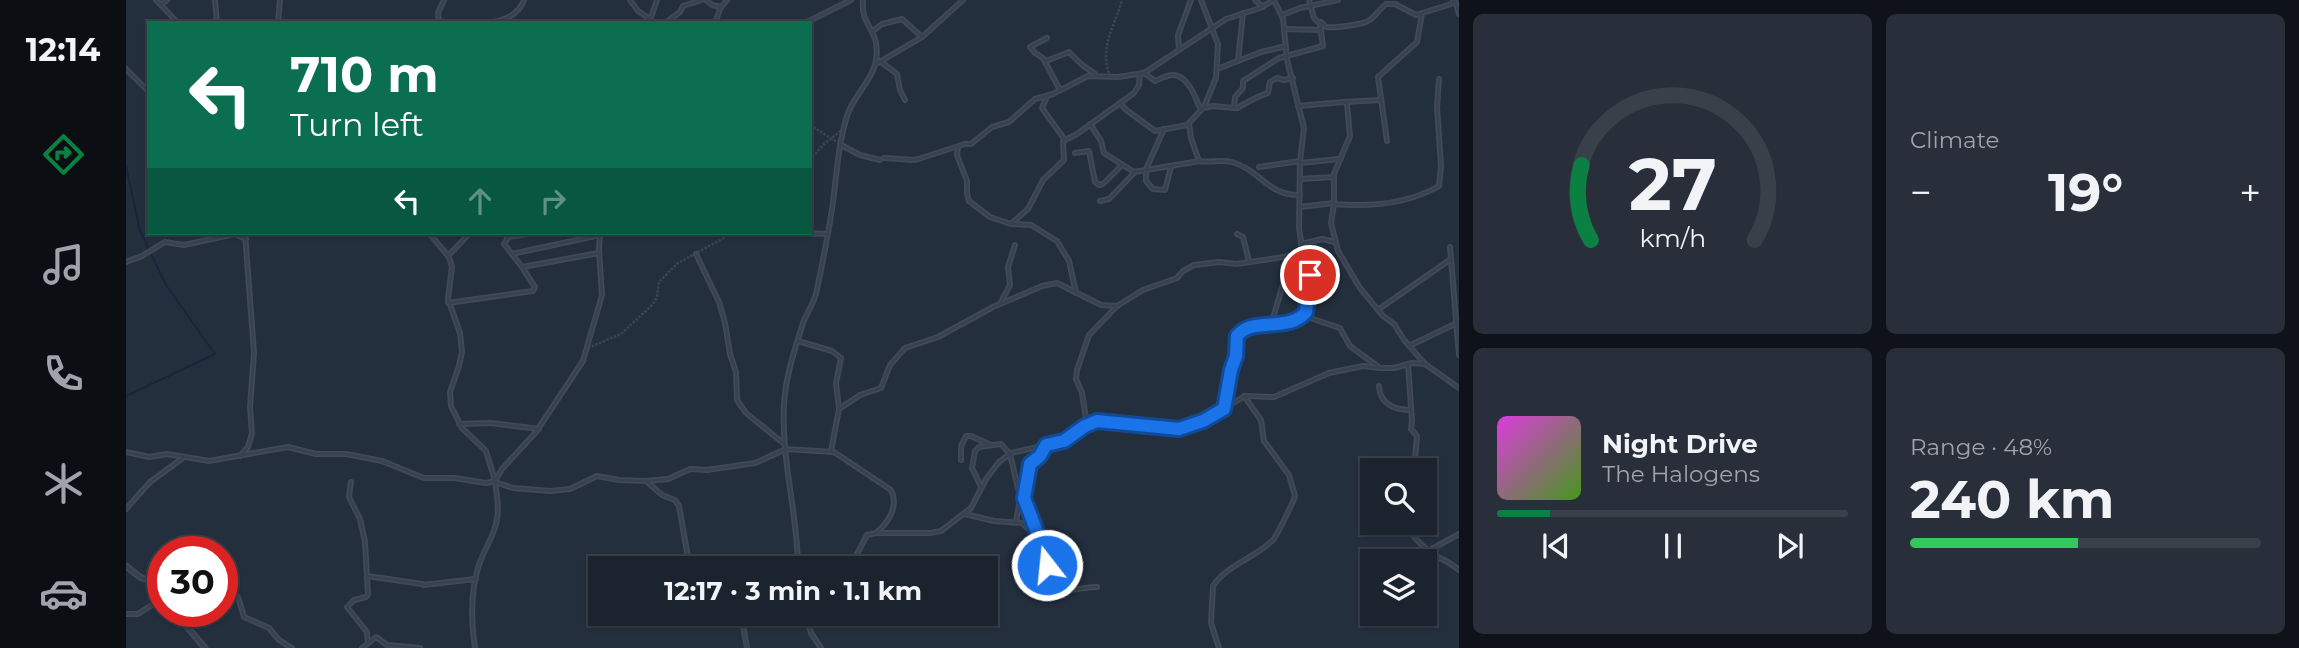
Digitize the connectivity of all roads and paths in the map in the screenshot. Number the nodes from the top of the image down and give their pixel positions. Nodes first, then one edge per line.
1 (156, 0) edge
2 (167, 0) edge
3 (215, 0) edge
4 (279, 0) edge
5 (444, 0) edge
6 (524, 0) edge
7 (630, 0) edge
8 (657, 0) edge
9 (704, 0) edge
10 (727, 0) edge
11 (839, 0) edge
12 (852, 0) edge
13 (863, 0) edge
14 (963, 0) edge
15 (1191, 0) edge
16 (1200, 0) edge
17 (1255, 0) edge
18 (1274, 0) edge
19 (1309, 0) edge
20 (1338, 0) edge
21 (1455, 0) edge
22 (161, 5) junction
23 (844, 5) junction
24 (1312, 6) junction
25 (1264, 7) junction
26 (721, 8) junction
27 (1243, 13) junction
28 (1422, 13) junction
29 (1459, 14) edge
30 (1283, 15) junction
31 (669, 20) dead end
32 (176, 21) edge
33 (217, 21) edge
34 (278, 21) edge
35 (439, 21) edge
36 (497, 21) edge
37 (650, 21) edge
38 (716, 21) edge
39 (809, 21) edge
40 (1319, 22) junction
41 (1285, 29) junction
42 (1321, 29) junction
43 (1212, 30) junction
44 (873, 31) junction
45 (922, 37) junction
46 (1047, 38) dead end
47 (1286, 46) junction
48 (1179, 50) junction
49 (1287, 56) junction
50 (880, 61) junction
51 (1045, 61) junction
52 (1238, 61) junction
53 (874, 66) junction
54 (1218, 68) junction
55 (126, 69) edge
56 (1142, 73) junction
57 (1097, 76) junction
58 (1293, 78) junction
59 (1439, 79) dead end
60 (147, 90) edge
61 (1060, 90) junction
62 (1048, 96) junction
63 (905, 100) dead end
64 (1381, 100) junction
65 (1344, 102) junction
66 (1120, 103) junction
67 (1298, 106) junction
68 (1233, 108) junction
69 (1202, 109) junction
70 (1090, 124) junction
71 (1189, 124) junction
72 (1164, 129) junction
73 (1065, 140) junction
74 (1387, 141) dead end
75 (840, 144) junction
76 (958, 147) junction
77 (1075, 153) dead end
78 (1339, 159) junction
79 (1200, 161) junction
80 (1300, 162) junction
81 (1122, 165) junction
82 (1171, 167) junction
83 (1259, 167) dead end
84 (1146, 169) junction
85 (1135, 172) junction
86 (1334, 177) junction
87 (1300, 179) junction
88 (1300, 195) junction
89 (1100, 201) dead end
90 (1334, 203) junction
91 (1300, 207) junction
92 (1011, 224) junction
93 (812, 233) edge
94 (827, 234) junction
95 (1237, 234) dead end
96 (230, 235) edge
97 (236, 235) edge
98 (245, 235) edge
99 (431, 235) edge
100 (468, 235) edge
101 (522, 235) edge
102 (596, 235) edge
103 (600, 235) edge
104 (508, 237) joint
105 (246, 239) junction
106 (1335, 242) junction
107 (1301, 244) junction
108 (1015, 245) dead end
109 (1450, 247) dead end
110 (599, 253) junction
111 (512, 254) junction
112 (696, 254) dead end
113 (1303, 254) junction
114 (448, 256) junction
115 (1289, 256) junction
116 (1451, 259) junction
117 (1249, 261) junction
118 (126, 262) edge
119 (522, 267) junction
120 (1076, 293) junction
121 (448, 303) junction
122 (1000, 304) junction
123 (1117, 306) junction
124 (1378, 309) junction
125 (1306, 312) junction
126 (1310, 318) junction
127 (1298, 319) junction
128 (1457, 323) junction
129 (1271, 325) junction
130 (798, 341) junction
131 (1409, 346) junction
132 (1459, 355) edge
133 (1408, 363) junction
134 (1425, 364) junction
135 (1380, 368) junction
136 (1379, 386) dead end
137 (1459, 388) edge
138 (1244, 396) junction
139 (839, 409) junction
140 (1224, 409) junction
141 (1411, 410) junction
142 (459, 424) junction
143 (1087, 425) junction
144 (539, 429) junction
145 (990, 445) junction
146 (1046, 445) junction
147 (785, 448) junction
148 (831, 451) junction
149 (126, 452) edge
150 (1010, 454) junction
151 (184, 457) junction
152 (239, 457) junction
153 (1415, 458) edge
154 (961, 460) dead end
155 (495, 481) junction
156 (646, 481) junction
157 (352, 482) dead end
158 (982, 488) junction
159 (1024, 498) junction
160 (126, 509) edge
161 (965, 514) junction
162 (1016, 522) junction
163 (876, 533) junction
164 (1459, 534) edge
165 (1412, 535) edge
166 (1040, 540) junction
167 (1429, 549) edge
168 (1432, 549) edge
169 (1437, 555) edge
170 (688, 556) edge
171 (798, 556) edge
172 (855, 556) edge
173 (126, 566) edge
174 (1459, 569) edge
175 (367, 576) junction
176 (475, 579) junction
177 (147, 580) edge
178 (1097, 587) dead end
179 (238, 597) edge
180 (147, 608) edge
181 (126, 614) edge
182 (744, 626) edge
183 (809, 626) edge
184 (188, 627) edge
185 (368, 642) junction
186 (205, 648) edge
187 (292, 648) edge
188 (362, 648) edge
189 (420, 648) edge
190 (475, 648) edge
191 (747, 648) edge
192 (821, 648) edge
193 (1219, 648) edge

1 - 22 street
2 - 22 street
3 - 33 street
4 - 34 street
5 - 35 street
6 - 36 street
7 - 37 street
8 - 37 street
9 - 26 street
9 - 31 street
10 - 26 street
11 - 23 street
12 - 23 street
13 - 44 street
14 - 45 street
15 - 48 street
16 - 43 street
17 - 25 street
18 - 25 street
18 - 30 street
19 - 24 street
20 - 24 street
21 - 28 street
21 - 29 street
22 - 32 street
23 - 39 street
24 - 30 street
24 - 40 street
25 - 27 street
26 - 38 street
27 - 43 street
27 - 52 street
28 - 40 street
28 - 64 street
30 - 41 street
40 - 42 street
41 - 42 street
41 - 47 street
42 - 49 street
43 - 48 street
43 - 54 street
44 - 45 street
44 - 53 street
45 - 50 street
46 - 51 street
47 - 49 street
47 - 52 street
48 - 56 street
49 - 58 street
49 - 68 street
50 - 53 street
50 - 63 street
51 - 57 street
51 - 61 street
52 - 54 street
53 - 75 street
54 - 69 street
55 - 60 street
56 - 57 street
56 - 66 street
56 - 69 street
57 - 61 street
58 - 67 street
58 - 68 street
59 - 90 street
61 - 62 street
62 - 73 street
62 - 76 street
64 - 65 street
64 - 74 street
65 - 67 street
65 - 78 street
66 - 70 street
66 - 72 street
67 - 80 street
68 - 69 street
69 - 71 street
70 - 73 street
70 - 81 street
71 - 72 street
71 - 79 street
72 - 84 street
73 - 92 street
75 - 76 street
75 - 94 street
76 - 92 street
77 - 81 street
78 - 80 street
78 - 86 street
79 - 82 street
79 - 88 street
80 - 83 street
80 - 87 street
81 - 85 street
82 - 84 street
82 - 84 street
84 - 85 street
85 - 89 street
86 - 87 street
86 - 90 street
87 - 88 street
88 - 91 street
90 - 91 street
90 - 106 street
91 - 107 street
92 - 120 street
93 - 94 street
94 - 130 street
95 - 117 street
96 - 118 street
97 - 105 street
98 - 105 street
99 - 114 street
100 - 114 street
101 - 104 street
102 - 111 street
103 - 110 street
104 - 111 street
105 - 152 street
106 - 107 street
106 - 124 street
107 - 113 street
108 - 122 street
109 - 116 street
110 - 119 street
110 - 144 street
111 - 119 street
112 - 147 street
113 - 115 street
113 - 125 street
114 - 121 street
115 - 117 street
115 - 129 street
116 - 124 street
116 - 128 street
117 - 123 street
119 - 121 street
120 - 122 street
120 - 123 street
121 - 142 street
122 - 139 street
123 - 143 street
124 - 131 street
125 - 126 street
125 - 127 street
126 - 127 street
126 - 135 street
127 - 129 street
128 - 131 street
128 - 132 street
129 - 140 street
130 - 139 street
130 - 147 street
131 - 134 street
133 - 134 street
133 - 135 street
133 - 141 street
134 - 137 street
135 - 138 street
136 - 141 street
138 - 140 street
138 - 193 street
139 - 148 street
140 - 143 street
141 - 153 street
142 - 144 street
142 - 155 street
143 - 146 street
144 - 155 street
145 - 150 street
145 - 154 street
145 - 158 street
146 - 150 street
146 - 159 street
147 - 148 street
147 - 156 street
147 - 171 street
148 - 163 street
149 - 151 street
150 - 158 street
150 - 159 street
151 - 152 street
151 - 160 street
152 - 155 street
155 - 156 street
155 - 176 street
156 - 170 street
157 - 175 street
158 - 161 street
159 - 162 street
159 - 166 street
161 - 162 street
161 - 163 street
162 - 166 street
163 - 172 street
164 - 168 street
165 - 167 street
166 - 178 street
169 - 174 street
173 - 177 street
175 - 176 street
175 - 185 street
176 - 190 street
179 - 187 street
180 - 181 street
182 - 191 street
183 - 192 street
184 - 186 street
185 - 188 street
185 - 189 street

